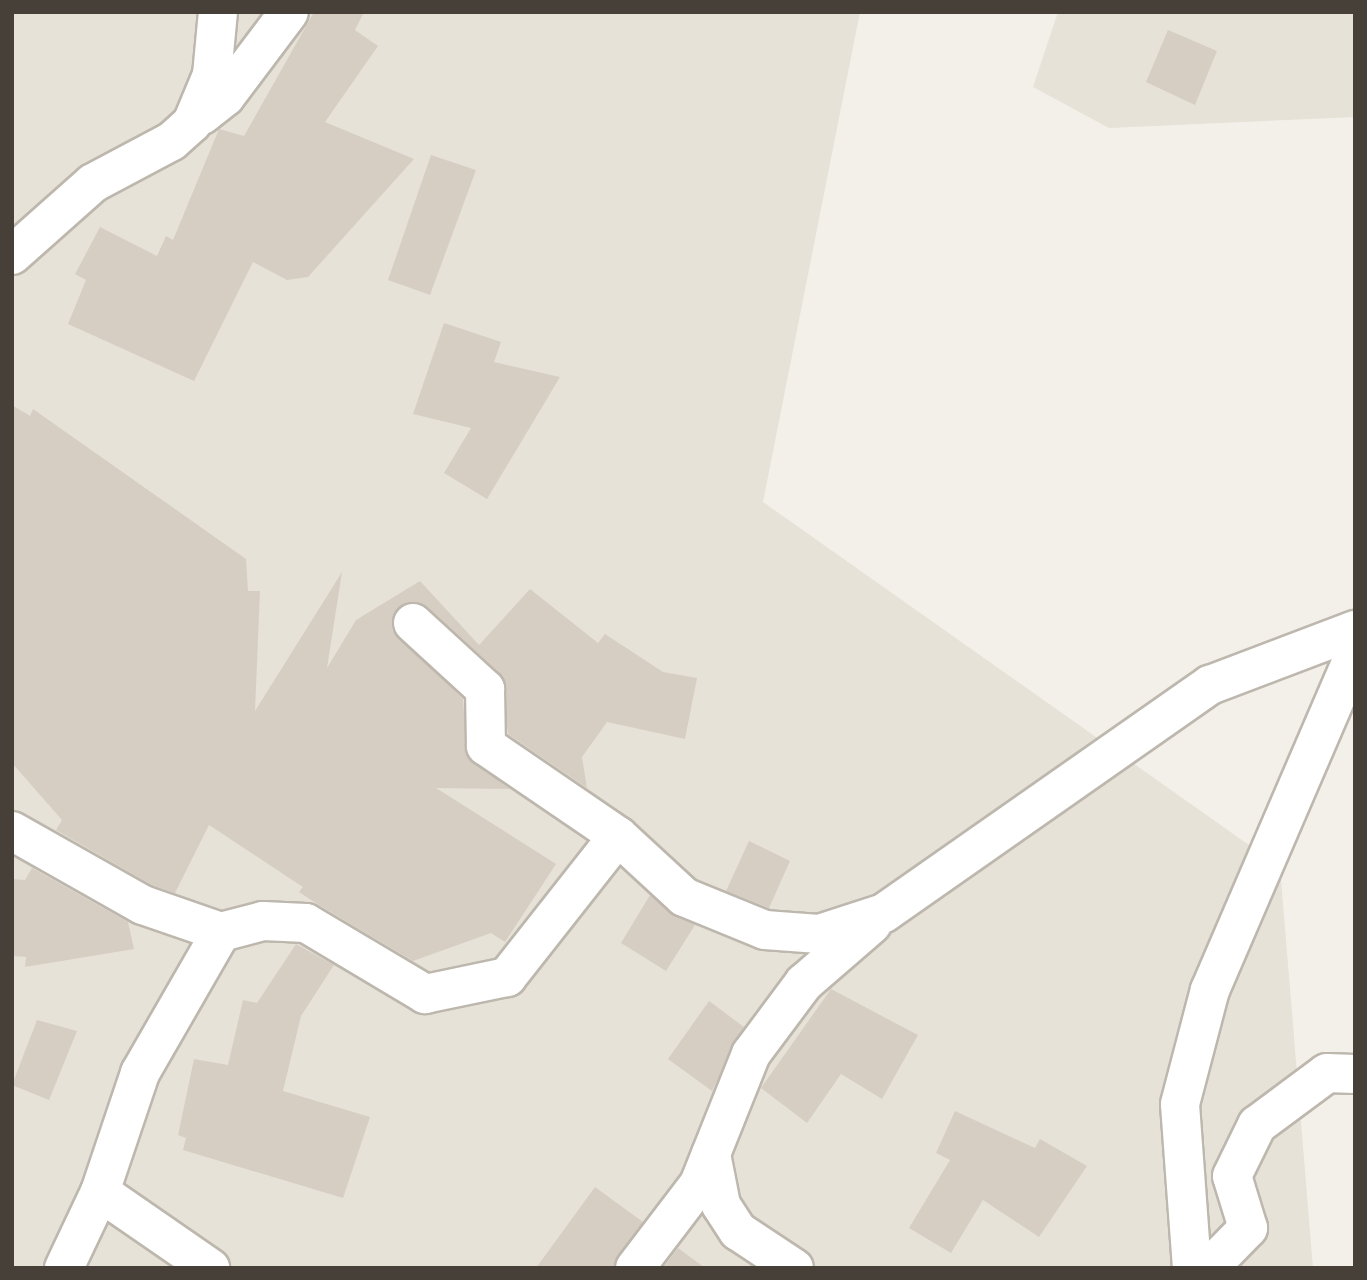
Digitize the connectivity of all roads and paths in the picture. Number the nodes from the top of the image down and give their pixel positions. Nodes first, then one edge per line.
1 (218, 12) edge
2 (289, 12) edge
3 (192, 122) junction
4 (12, 255) edge
5 (413, 623) dead end
6 (1355, 630) edge
7 (1355, 654) edge
8 (12, 831) edge
9 (618, 836) junction
10 (884, 913) junction
11 (221, 932) junction
12 (1355, 1074) edge
13 (711, 1154) junction
14 (100, 1192) junction
15 (64, 1268) edge
16 (210, 1268) edge
17 (635, 1268) edge
18 (794, 1268) edge
19 (1192, 1268) edge
20 (1209, 1268) edge

1 - 3 street
2 - 3 street
3 - 4 street
5 - 9 street
6 - 10 street
7 - 19 street
8 - 11 street
9 - 10 street
9 - 11 street
10 - 13 street
11 - 14 street
12 - 20 street
13 - 17 street
13 - 18 street
14 - 15 street
14 - 16 street

